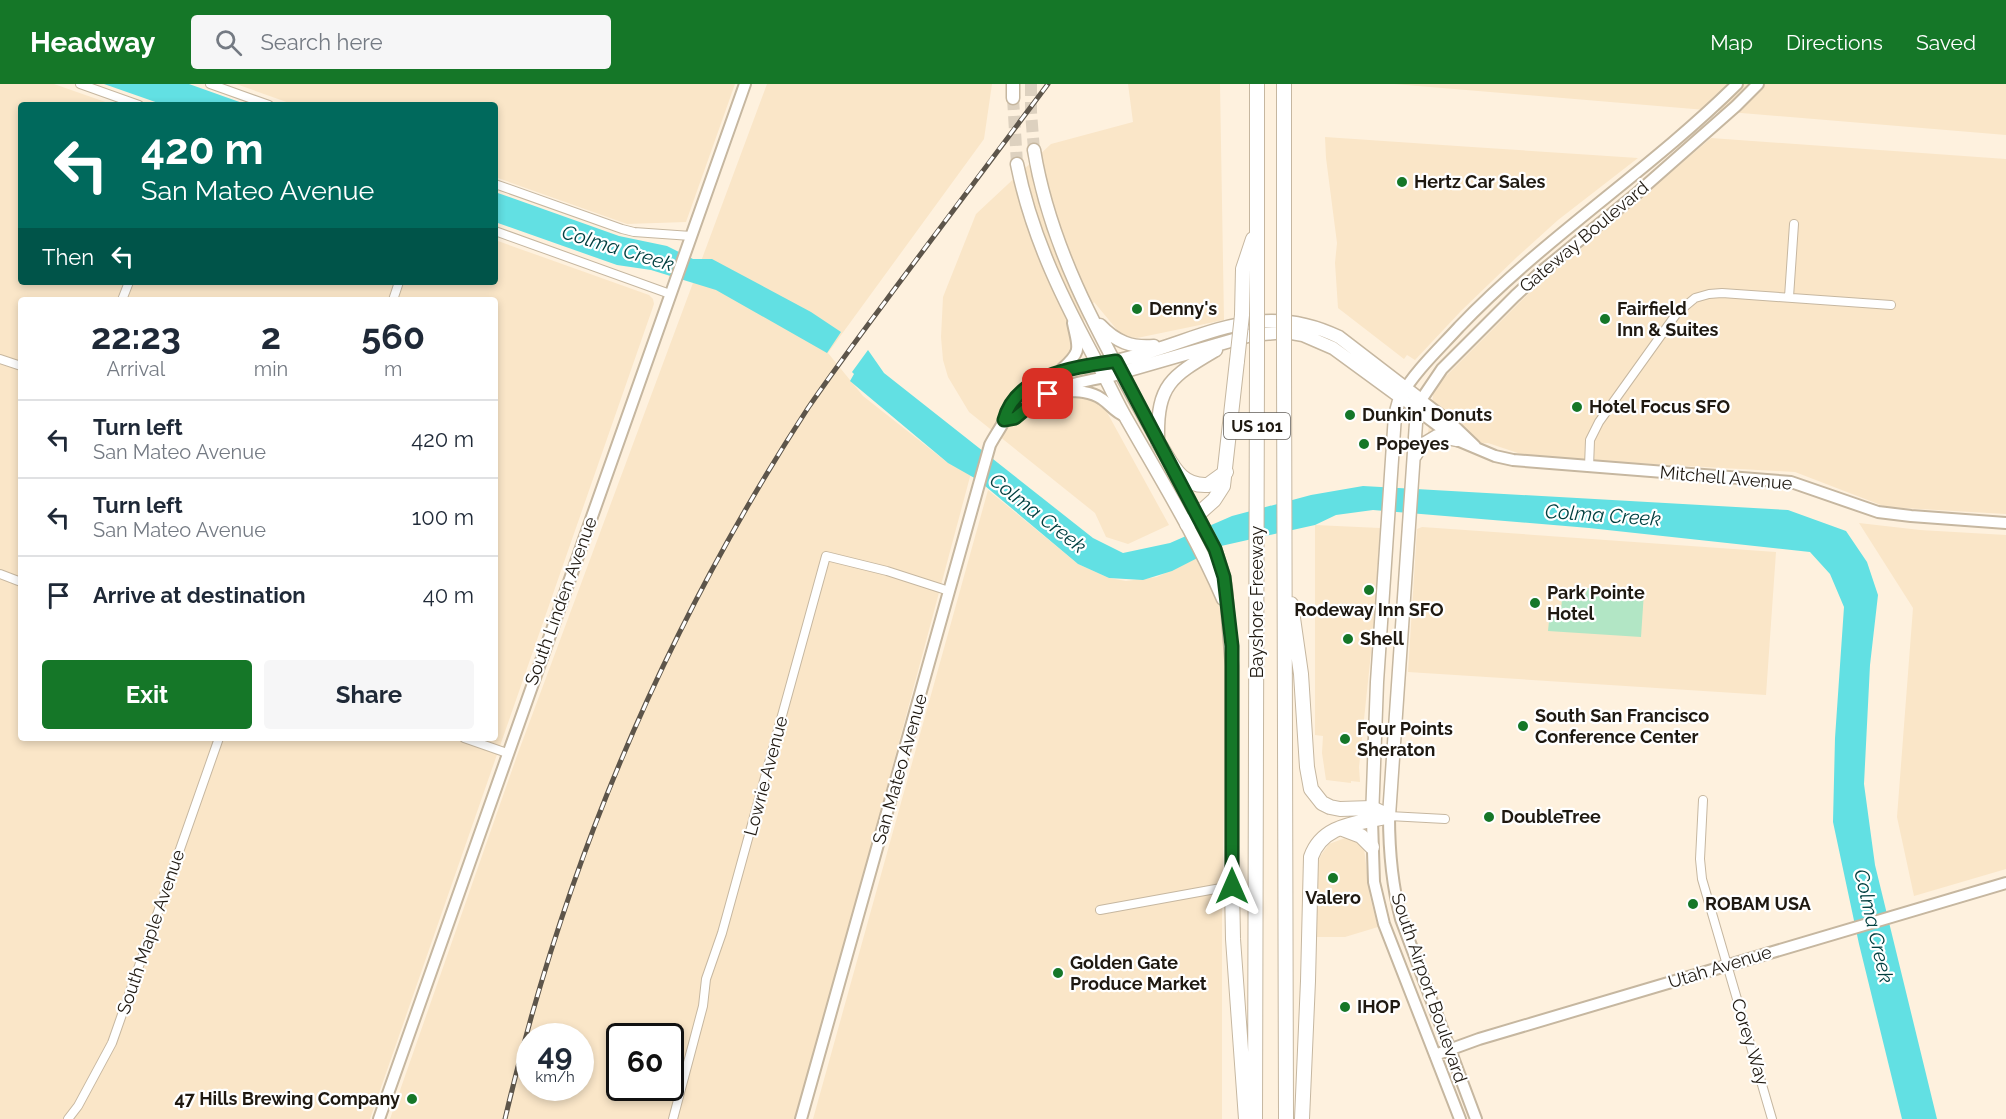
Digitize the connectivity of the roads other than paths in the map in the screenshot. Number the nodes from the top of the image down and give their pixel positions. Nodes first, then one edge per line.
1 (80, 84) edge
2 (210, 84) edge
3 (745, 84) edge
4 (1013, 84) edge
5 (1257, 84) edge
6 (1284, 84) edge
7 (1291, 84) edge
8 (1737, 84) edge
9 (1758, 84) edge
10 (1013, 98) tunnel mouth
11 (131, 102) edge
12 (261, 102) edge
13 (1284, 106) junction
14 (1034, 150) tunnel mouth
15 (1017, 164) tunnel mouth
16 (498, 185) edge
17 (1794, 224) dead end
18 (1257, 225) junction
19 (498, 232) edge
20 (691, 236) junction
21 (672, 289) junction
22 (1789, 297) junction
23 (1084, 302) junction
24 (1891, 305) dead end
25 (1073, 319) junction
26 (1230, 341) junction
27 (1176, 343) junction
28 (0, 359) edge
29 (1116, 361) junction
30 (1098, 364) junction
31 (18, 365) edge
32 (1061, 370) junction
33 (1122, 374) junction
34 (1106, 378) junction
35 (1403, 392) junction
36 (1048, 394) junction
37 (1420, 405) junction
38 (1125, 416) junction
39 (1004, 420) junction
40 (1457, 440) junction
41 (1158, 442) junction
42 (1480, 450) junction
43 (1413, 466) junction
44 (1589, 467) junction
45 (1226, 472) junction
46 (1194, 523) junction
47 (2006, 523) edge
48 (1284, 548) junction
49 (0, 574) edge
50 (18, 581) edge
51 (949, 591) junction
52 (218, 741) edge
53 (473, 741) edge
54 (507, 753) junction
55 (1703, 800) dead end
56 (1372, 815) junction
57 (1389, 816) junction
58 (1445, 819) dead end
59 (1340, 828) junction
60 (1372, 847) junction
61 (2006, 883) edge
62 (1232, 886) junction
63 (1100, 910) dead end
64 (1727, 965) junction
65 (1450, 1050) junction
66 (1435, 1055) junction
67 (68, 1119) edge
68 (379, 1119) edge
69 (673, 1119) edge
70 (801, 1119) edge
71 (1246, 1119) edge
72 (1255, 1119) edge
73 (1286, 1119) edge
74 (1302, 1119) edge
75 (1460, 1119) edge
76 (1476, 1119) edge
77 (1773, 1119) edge

1 - 11 street
2 - 12 street
3 - 20 street, South Linden Avenue
4 - 10 main road
5 - 18 highway, Bayshore Freeway / US 101
6 - 13 highway, Bayshore Freeway / US 101
7 - 13 highway
8 - 35 street, Gateway Boulevard
9 - 37 street, Gateway Boulevard
13 - 48 highway, Bayshore Freeway / US 101, bridge
14 - 23 main road
15 - 25 main road
16 - 20 street
17 - 22 street
18 - 45 highway, bridge
18 - 72 highway, Bayshore Freeway / US 101, bridge
19 - 21 street
20 - 21 street, South Linden Avenue
21 - 54 street, South Linden Avenue
22 - 24 street
22 - 44 street
23 - 27 main road
23 - 29 main road
25 - 30 main road
25 - 32 street
26 - 33 main road
26 - 35 main road
26 - 41 main road
27 - 29 main road
27 - 35 main road
28 - 31 street
29 - 30 street, San Mateo Avenue
29 - 33 main road
30 - 32 street, San Mateo Avenue
30 - 34 main road
32 - 39 street, San Mateo Avenue
33 - 34 main road
33 - 41 main road
34 - 36 street
34 - 38 main road
35 - 37 main road
35 - 56 main road, South Airport Boulevard
36 - 38 street
36 - 39 street
37 - 40 street, Mitchell Avenue
37 - 42 street, Mitchell Avenue
37 - 43 main road, South Airport Boulevard
38 - 46 main road
39 - 51 street, San Mateo Avenue
40 - 42 street, Mitchell Avenue
40 - 43 main road
41 - 45 highway
41 - 46 main road
42 - 44 street, Mitchell Avenue
43 - 57 main road, South Airport Boulevard
44 - 47 street, Mitchell Avenue
45 - 46 highway
46 - 62 main road
48 - 56 highway
48 - 73 highway, Bayshore Freeway / US 101
49 - 50 street
51 - 69 street, Lowrie Avenue
51 - 70 street, San Mateo Avenue
52 - 67 street, South Maple Avenue
53 - 54 street
54 - 68 street, South Linden Avenue
55 - 64 street, Corey Way
56 - 57 highway
56 - 59 highway
56 - 60 street, South Airport Boulevard
57 - 58 street
57 - 65 street, South Airport Boulevard
59 - 60 highway
59 - 74 highway
60 - 66 street, South Airport Boulevard
61 - 64 street, Utah Avenue
62 - 63 street
62 - 71 highway
64 - 65 street, Utah Avenue
64 - 77 street, Corey Way
65 - 66 street, Utah Avenue
65 - 76 street, South Airport Boulevard
66 - 75 street, South Airport Boulevard

